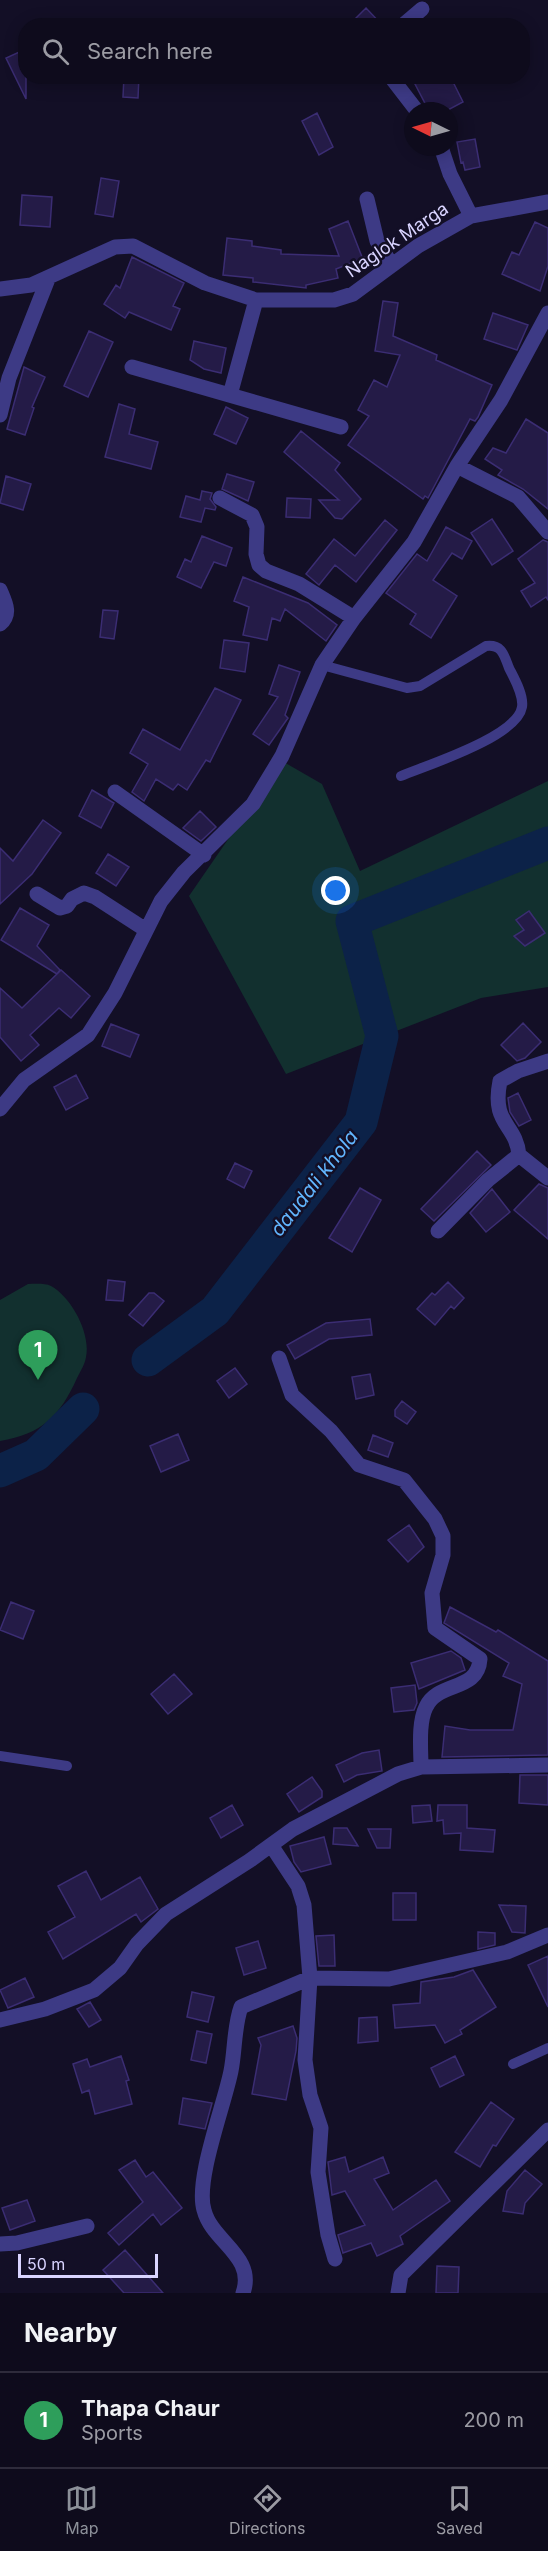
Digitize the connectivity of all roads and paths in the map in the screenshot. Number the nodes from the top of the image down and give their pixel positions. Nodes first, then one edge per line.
1 (422, 9) dead end
2 (411, 18) edge
3 (396, 84) edge
4 (410, 102) edge
5 (444, 156) edge
6 (367, 199) dead end
7 (548, 202) edge
8 (471, 216) junction
9 (391, 264) junction
10 (48, 279) junction
11 (0, 289) edge
12 (256, 300) junction
13 (548, 313) edge
14 (132, 367) dead end
15 (230, 395) junction
16 (0, 416) edge
17 (341, 427) dead end
18 (457, 466) junction
19 (220, 498) dead end
20 (548, 532) edge
21 (0, 590) edge
22 (354, 618) junction
23 (0, 624) edge
24 (322, 665) junction
25 (401, 776) dead end
26 (115, 792) dead end
27 (204, 855) junction
28 (37, 894) dead end
29 (146, 930) junction
30 (548, 1061) edge
31 (0, 1109) edge
32 (519, 1155) junction
33 (548, 1178) edge
34 (438, 1231) dead end
35 (279, 1358) dead end
36 (0, 1756) edge
37 (548, 1765) edge
38 (67, 1766) dead end
39 (421, 1767) junction
40 (271, 1845) junction
41 (548, 1935) edge
42 (310, 1978) junction
43 (0, 2020) edge
44 (548, 2048) edge
45 (513, 2064) dead end
46 (548, 2130) edge
47 (87, 2226) dead end
48 (0, 2244) edge
49 (335, 2259) dead end
50 (243, 2293) edge
51 (398, 2293) edge

1 - 2 street
3 - 4 street
5 - 8 street
6 - 9 street
7 - 8 street, Naglok Marga
8 - 9 street, Naglok Marga
9 - 12 street, Naglok Marga
10 - 11 street, Naglok Marga
10 - 12 street, Naglok Marga
10 - 16 street
12 - 15 street
13 - 18 street
14 - 15 street
15 - 17 street
18 - 20 street
18 - 22 street
19 - 22 street
21 - 23 street
22 - 24 street
24 - 25 lane
24 - 27 street
26 - 27 street
27 - 29 street
28 - 29 street
29 - 31 street
30 - 32 street
32 - 33 street
32 - 34 street
35 - 39 street
36 - 38 lane
37 - 39 street
39 - 40 street
40 - 42 street
40 - 43 street
41 - 42 street
42 - 49 street
42 - 50 street
44 - 45 lane
46 - 51 street
47 - 48 street

